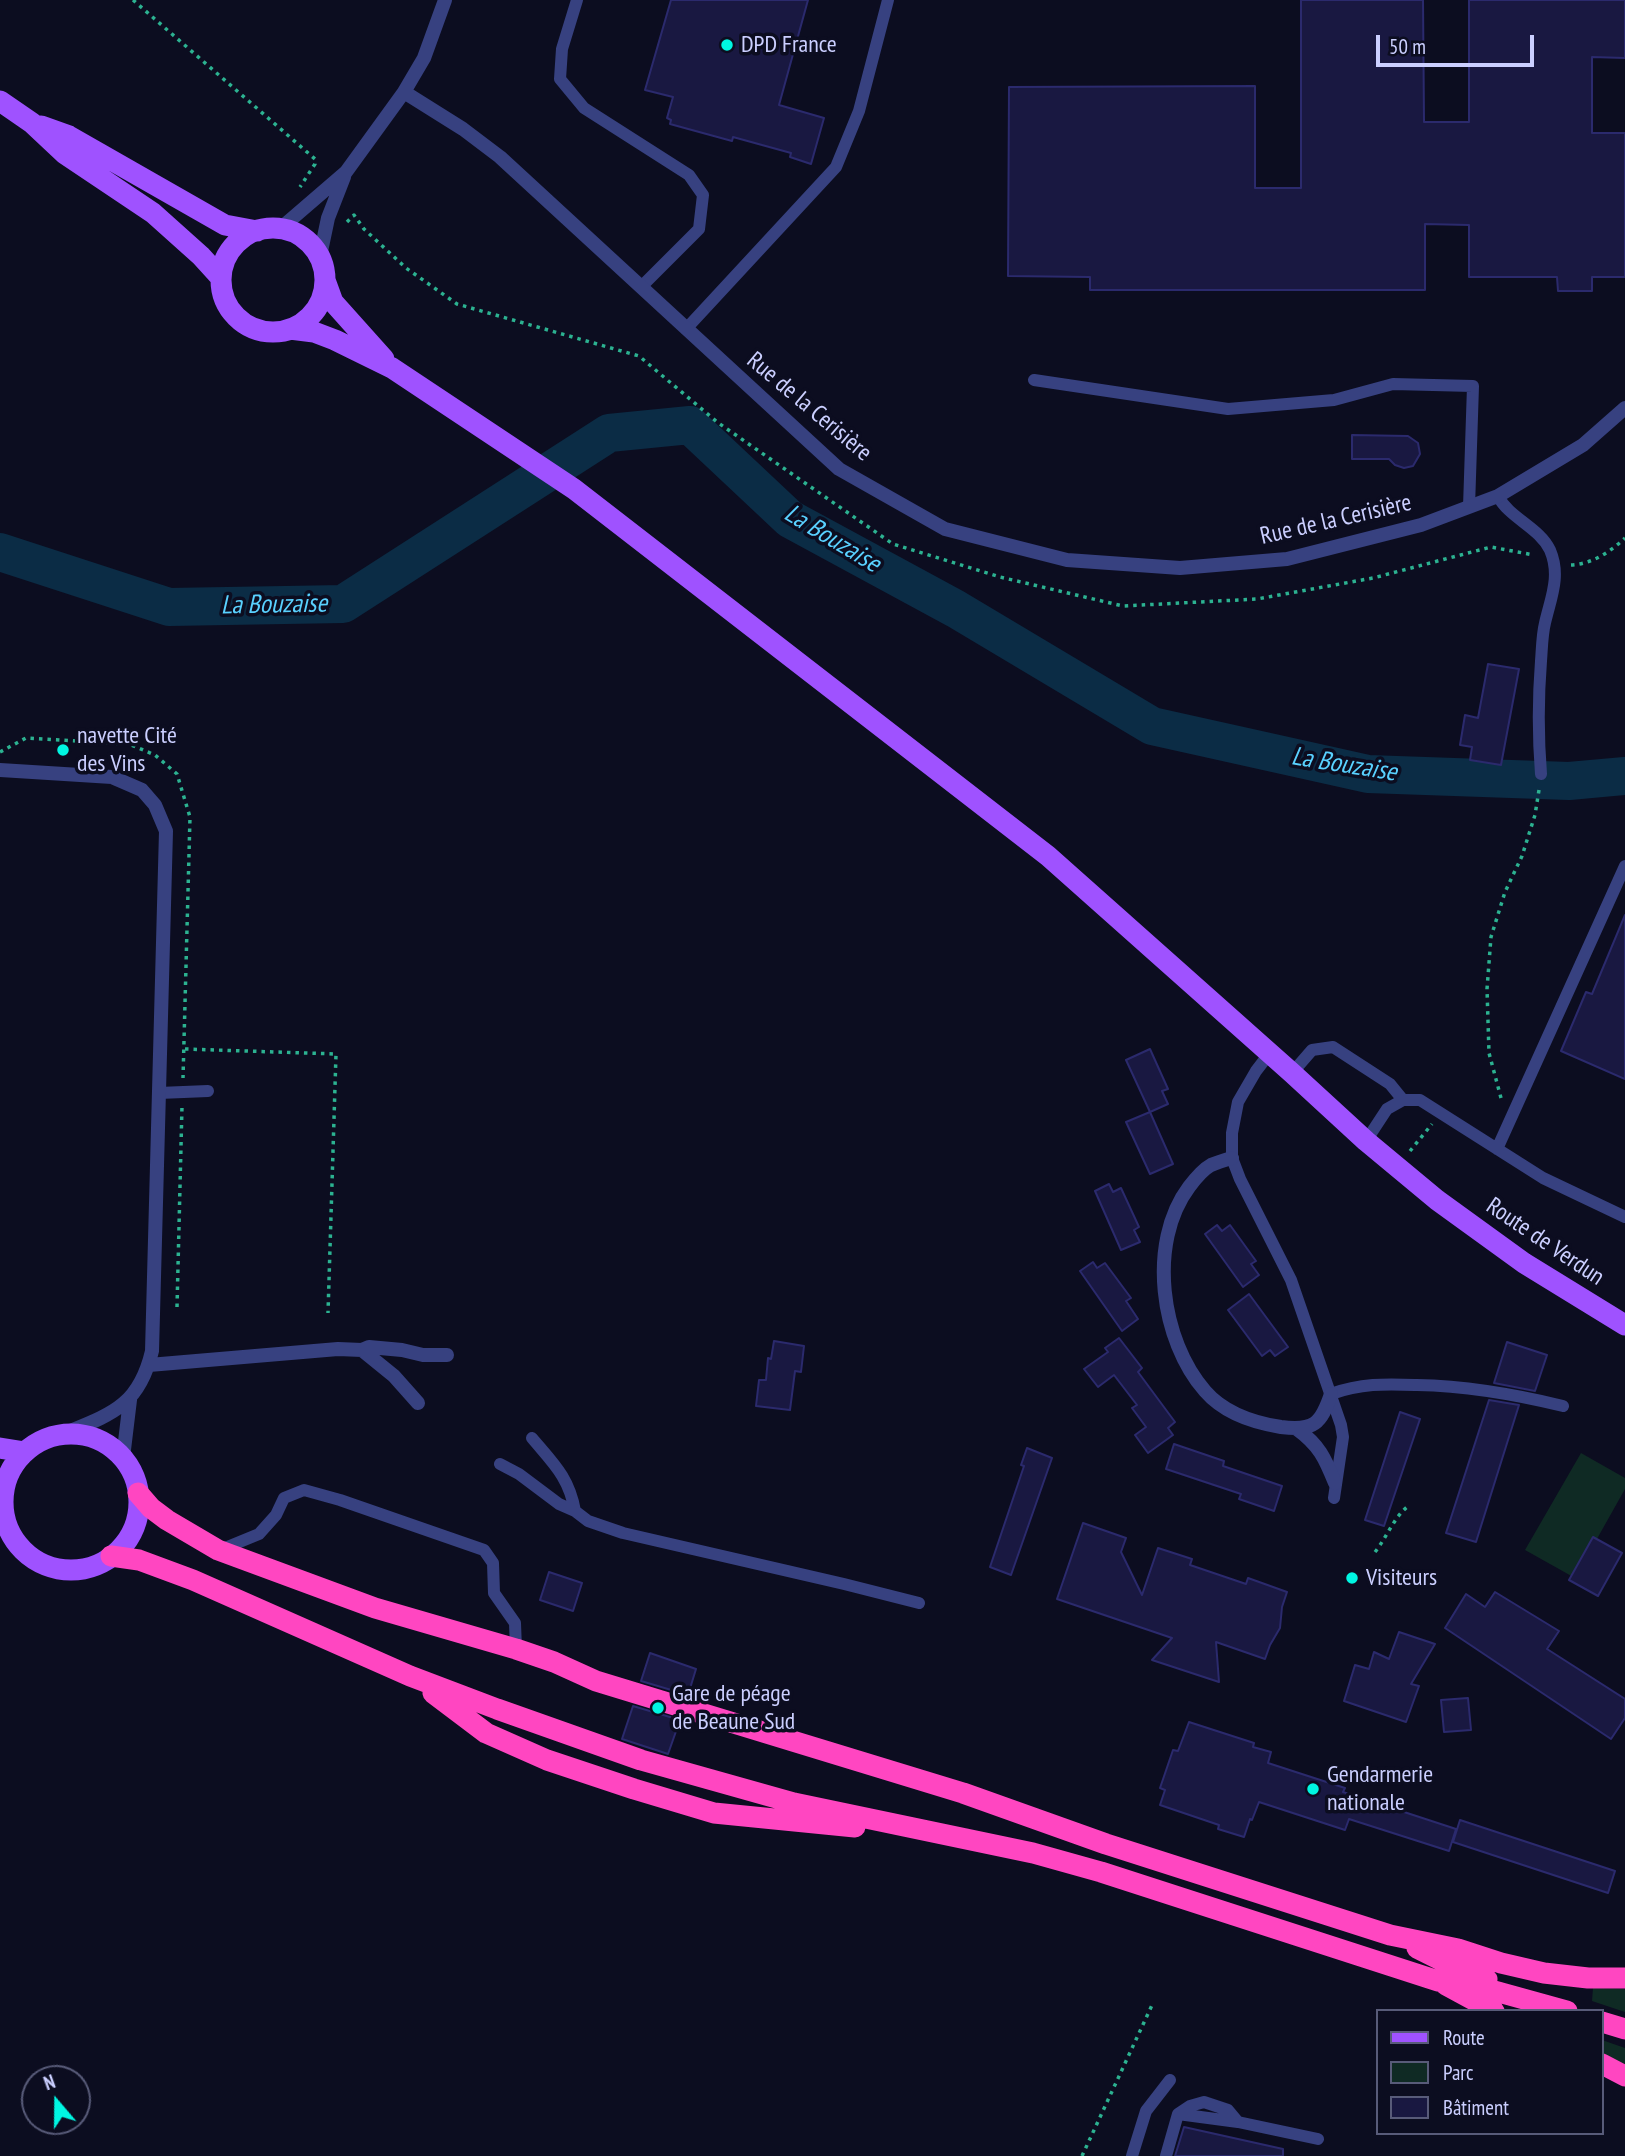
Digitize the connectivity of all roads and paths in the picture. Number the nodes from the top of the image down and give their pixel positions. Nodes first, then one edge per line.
1 (133, 0) edge
2 (445, 0) edge
3 (578, 0) edge
4 (888, 0) edge
5 (404, 92) junction
6 (0, 101) edge
7 (32, 123) junction
8 (346, 172) junction
9 (309, 204) junction
10 (328, 218) junction
11 (281, 229) junction
12 (257, 230) junction
13 (320, 256) junction
14 (222, 278) junction
15 (325, 280) junction
16 (641, 287) junction
17 (290, 329) junction
18 (686, 329) junction
19 (392, 369) junction
20 (1034, 380) dead end
21 (1625, 408) edge
22 (1498, 496) junction
23 (1469, 507) junction
24 (1625, 538) edge
25 (1554, 562) junction
26 (0, 770) edge
27 (1541, 774) joint
28 (1625, 866) edge
29 (185, 1049) dead end
30 (1269, 1054) junction
31 (1292, 1073) junction
32 (208, 1091) dead end
33 (159, 1093) junction
34 (1403, 1100) junction
35 (1510, 1120) junction
36 (1366, 1141) junction
37 (1497, 1149) junction
38 (1232, 1158) junction
39 (1625, 1217) edge
40 (328, 1313) dead end
41 (1625, 1325) edge
42 (362, 1350) junction
43 (447, 1355) dead end
44 (149, 1365) junction
45 (1331, 1394) junction
46 (130, 1400) junction
47 (418, 1403) dead end
48 (1563, 1406) dead end
49 (1297, 1429) junction
50 (62, 1434) junction
51 (532, 1437) dead end
52 (0, 1448) edge
53 (25, 1452) junction
54 (122, 1458) junction
55 (500, 1464) dead end
56 (1335, 1483) junction
57 (138, 1493) junction
58 (1335, 1498) dead end
59 (1407, 1507) dead end
60 (1, 1510) edge
61 (575, 1511) junction
62 (218, 1550) junction
63 (1375, 1552) dead end
64 (111, 1556) junction
65 (919, 1602) dead end
66 (516, 1649) junction
67 (410, 1676) junction
68 (896, 1824) junction
69 (1390, 1935) junction
70 (1625, 1978) edge
71 (1438, 1981) junction
72 (1153, 2003) dead end
73 (1490, 2009) edge
74 (1561, 2009) edge
75 (1563, 2009) edge
76 (1604, 2023) edge
77 (1625, 2029) edge
78 (1604, 2065) edge
79 (1625, 2076) edge
80 (1170, 2080) dead end
81 (1318, 2138) dead end
82 (1082, 2156) edge
83 (1132, 2156) edge
84 (1166, 2156) edge

1 - 9 path
2 - 5 street
3 - 16 lane
4 - 18 lane
5 - 8 street
5 - 16 street, Rue de la Cerisière
6 - 7 main road
7 - 12 main road
7 - 14 main road
8 - 9 street
8 - 10 street
9 - 11 street
10 - 13 street
10 - 25 path
11 - 12 main road
11 - 13 main road
12 - 14 main road
13 - 15 main road
14 - 17 main road
15 - 17 main road
15 - 19 main road
16 - 18 street, Rue de la Cerisière
17 - 19 main road
18 - 23 street, Rue de la Cerisière
19 - 30 main road, Route de Verdun
20 - 23 lane
21 - 22 street, Rue de la Cerisière
22 - 23 street, Rue de la Cerisière
22 - 25 lane
24 - 25 path
25 - 27 lane
26 - 33 street
27 - 35 path
28 - 35 lane
29 - 40 path
30 - 31 main road, Route de Verdun
30 - 38 lane
31 - 34 lane
31 - 36 main road, Route de Verdun
32 - 33 lane
33 - 44 street
34 - 36 lane
34 - 37 lane
35 - 37 lane
36 - 41 main road, Route de Verdun
37 - 39 lane
38 - 45 lane
38 - 49 street
42 - 43 street
42 - 44 street
42 - 47 street
44 - 46 street
45 - 48 lane
45 - 49 street
45 - 56 lane
46 - 50 street
46 - 54 street
49 - 56 street
50 - 53 main road
50 - 54 main road
51 - 61 lane
52 - 53 main road
53 - 60 main road
54 - 57 main road
55 - 61 lane
56 - 58 lane
57 - 62 highway
57 - 64 main road
59 - 63 path
60 - 64 main road
61 - 65 lane
62 - 66 highway
62 - 66 lane
64 - 67 highway
66 - 69 highway
67 - 68 highway
67 - 68 highway
68 - 71 highway
69 - 70 highway
69 - 75 highway
71 - 73 highway
71 - 74 highway
72 - 82 path
76 - 77 highway
78 - 79 highway
80 - 83 lane
81 - 84 lane

